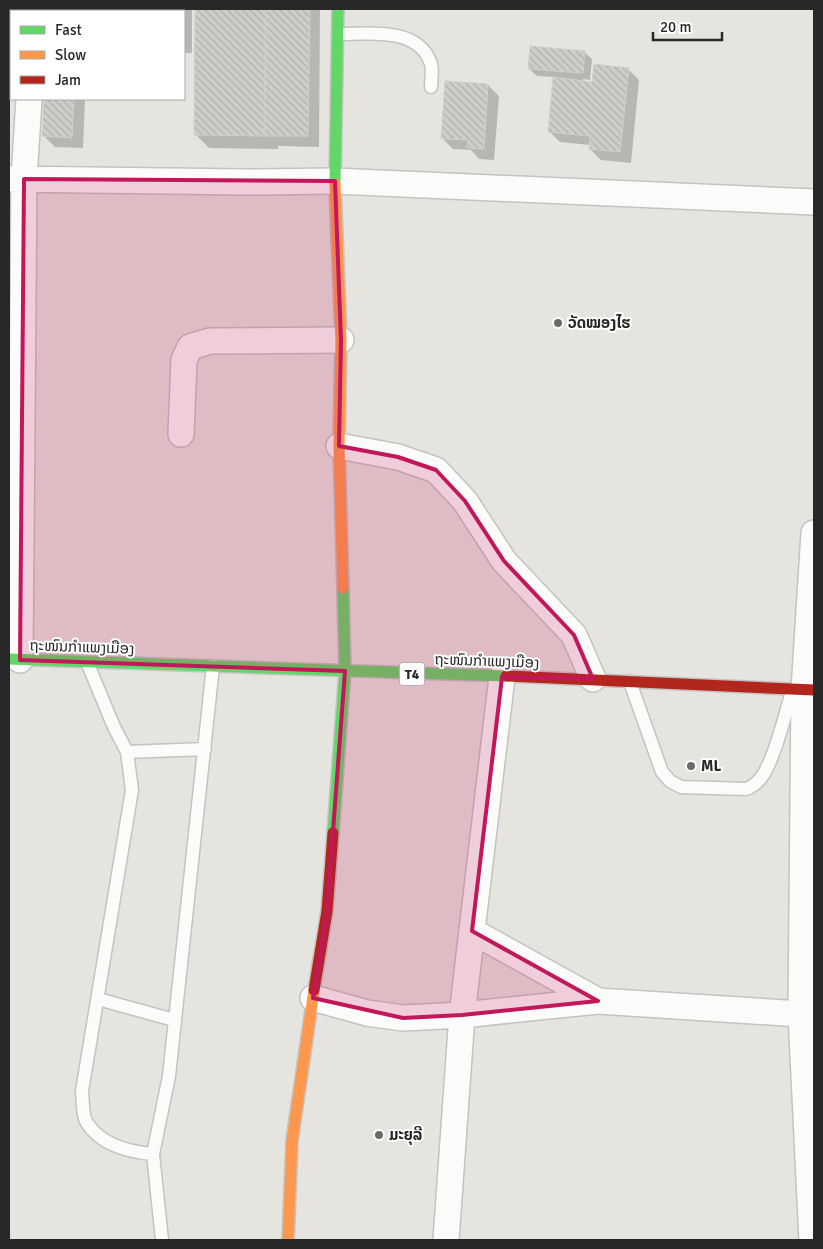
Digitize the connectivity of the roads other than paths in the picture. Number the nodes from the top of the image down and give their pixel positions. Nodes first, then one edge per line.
1 (338, 9) edge
2 (338, 34) junction
3 (431, 87) dead end
4 (29, 100) edge
5 (16, 179) edge
6 (335, 181) junction
7 (814, 202) edge
8 (341, 340) junction
9 (181, 434) dead end
10 (339, 446) junction
11 (814, 533) edge
12 (14, 660) edge
13 (87, 662) junction
14 (213, 666) junction
15 (344, 671) junction
16 (502, 676) junction
17 (594, 680) junction
18 (630, 682) junction
19 (804, 690) edge
20 (205, 749) junction
21 (127, 752) junction
22 (472, 931) junction
23 (312, 998) junction
24 (98, 999) junction
25 (598, 1001) junction
26 (801, 1014) junction
27 (462, 1015) junction
28 (174, 1020) junction
29 (153, 1154) junction
30 (162, 1240) edge
31 (288, 1240) edge
32 (446, 1240) edge
33 (812, 1240) edge

1 - 2 street
2 - 3 lane
2 - 6 street
4 - 5 street
5 - 6 street
5 - 12 street
6 - 7 street
6 - 8 street
8 - 9 street
8 - 10 street
10 - 15 street
10 - 17 street
11 - 19 street
12 - 13 street, ຖະໜົນກຳແພງເມືອງ / T4
13 - 14 street, ຖະໜົນກຳແພງເມືອງ / T4
13 - 21 lane
14 - 15 street, ຖະໜົນກຳແພງເມືອງ / T4
14 - 20 lane
15 - 16 street, ຖະໜົນກຳແພງເມືອງ / T4
15 - 23 street
16 - 17 street, ຖະໜົນກຳແພງເມືອງ / T4
16 - 22 street
17 - 18 street, ຖະໜົນກຳແພງເມືອງ / T4
18 - 19 street, ຖະໜົນກຳແພງເມືອງ / T4
18 - 19 lane
19 - 26 street
20 - 21 lane
20 - 28 lane
21 - 24 lane
22 - 25 street
22 - 27 street
23 - 27 street
23 - 31 street
24 - 28 lane
24 - 29 lane
25 - 26 street
25 - 27 street
26 - 33 street
27 - 32 street
28 - 29 lane
29 - 30 lane

